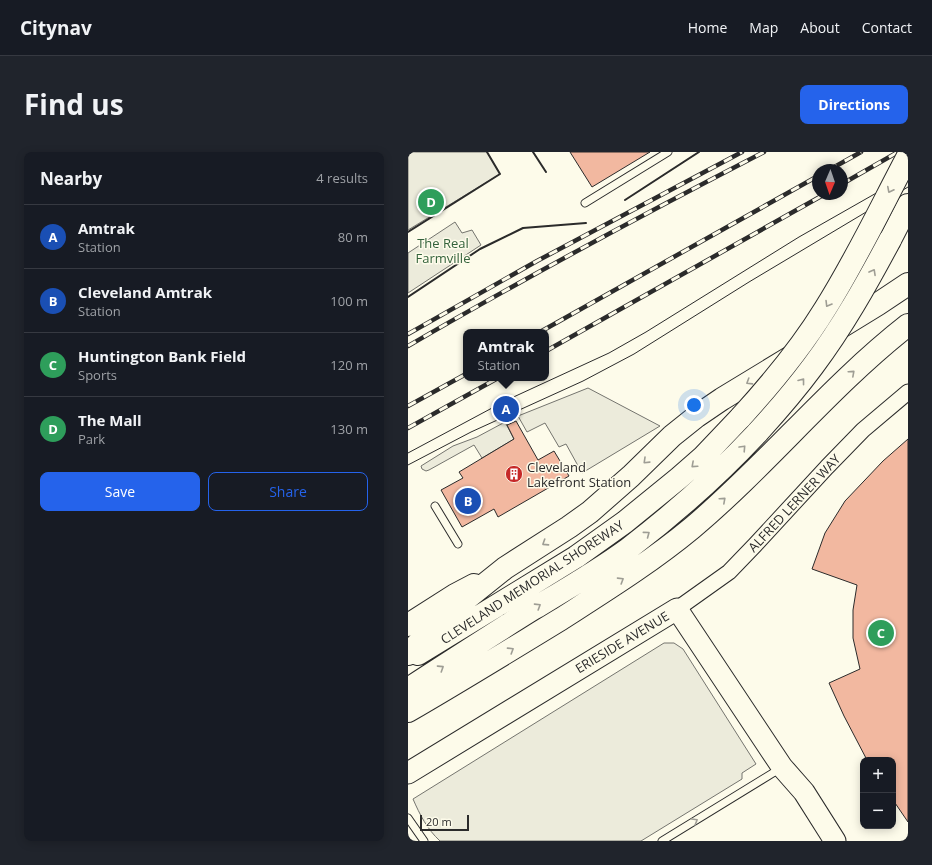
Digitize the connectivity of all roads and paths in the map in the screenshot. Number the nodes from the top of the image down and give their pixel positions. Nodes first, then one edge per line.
1 (668, 152) edge
2 (908, 156) edge
3 (585, 203) dead end
4 (908, 205) edge
5 (908, 284) edge
6 (908, 290) edge
7 (878, 304) junction
8 (908, 325) edge
9 (908, 392) edge
10 (435, 506) dead end
11 (458, 544) dead end
12 (505, 568) junction
13 (677, 609) junction
14 (408, 625) edge
15 (408, 654) edge
16 (408, 661) edge
17 (408, 689) edge
18 (408, 711) edge
19 (782, 767) junction
20 (408, 773) edge
21 (408, 818) edge
22 (424, 841) edge
23 (662, 841) edge
24 (835, 841) edge

1 - 3 lane
2 -> 16 main road, CLEVELAND MEMORIAL SHOREWAY, bridge
17 -> 4 main road, CLEVELAND MEMORIAL SHOREWAY, bridge
5 - 7 main road
6 - 7 main road
7 -> 12 main road
18 -> 8 main road
9 - 13 street, ALFRED LERNER WAY
10 - 11 lane
12 - 14 main road
12 - 15 main road
13 - 19 street, ERIESIDE AVENUE
13 - 20 street, ERIESIDE AVENUE
23 -> 19 lane
19 - 24 street, ERIESIDE AVENUE
21 - 22 lane

